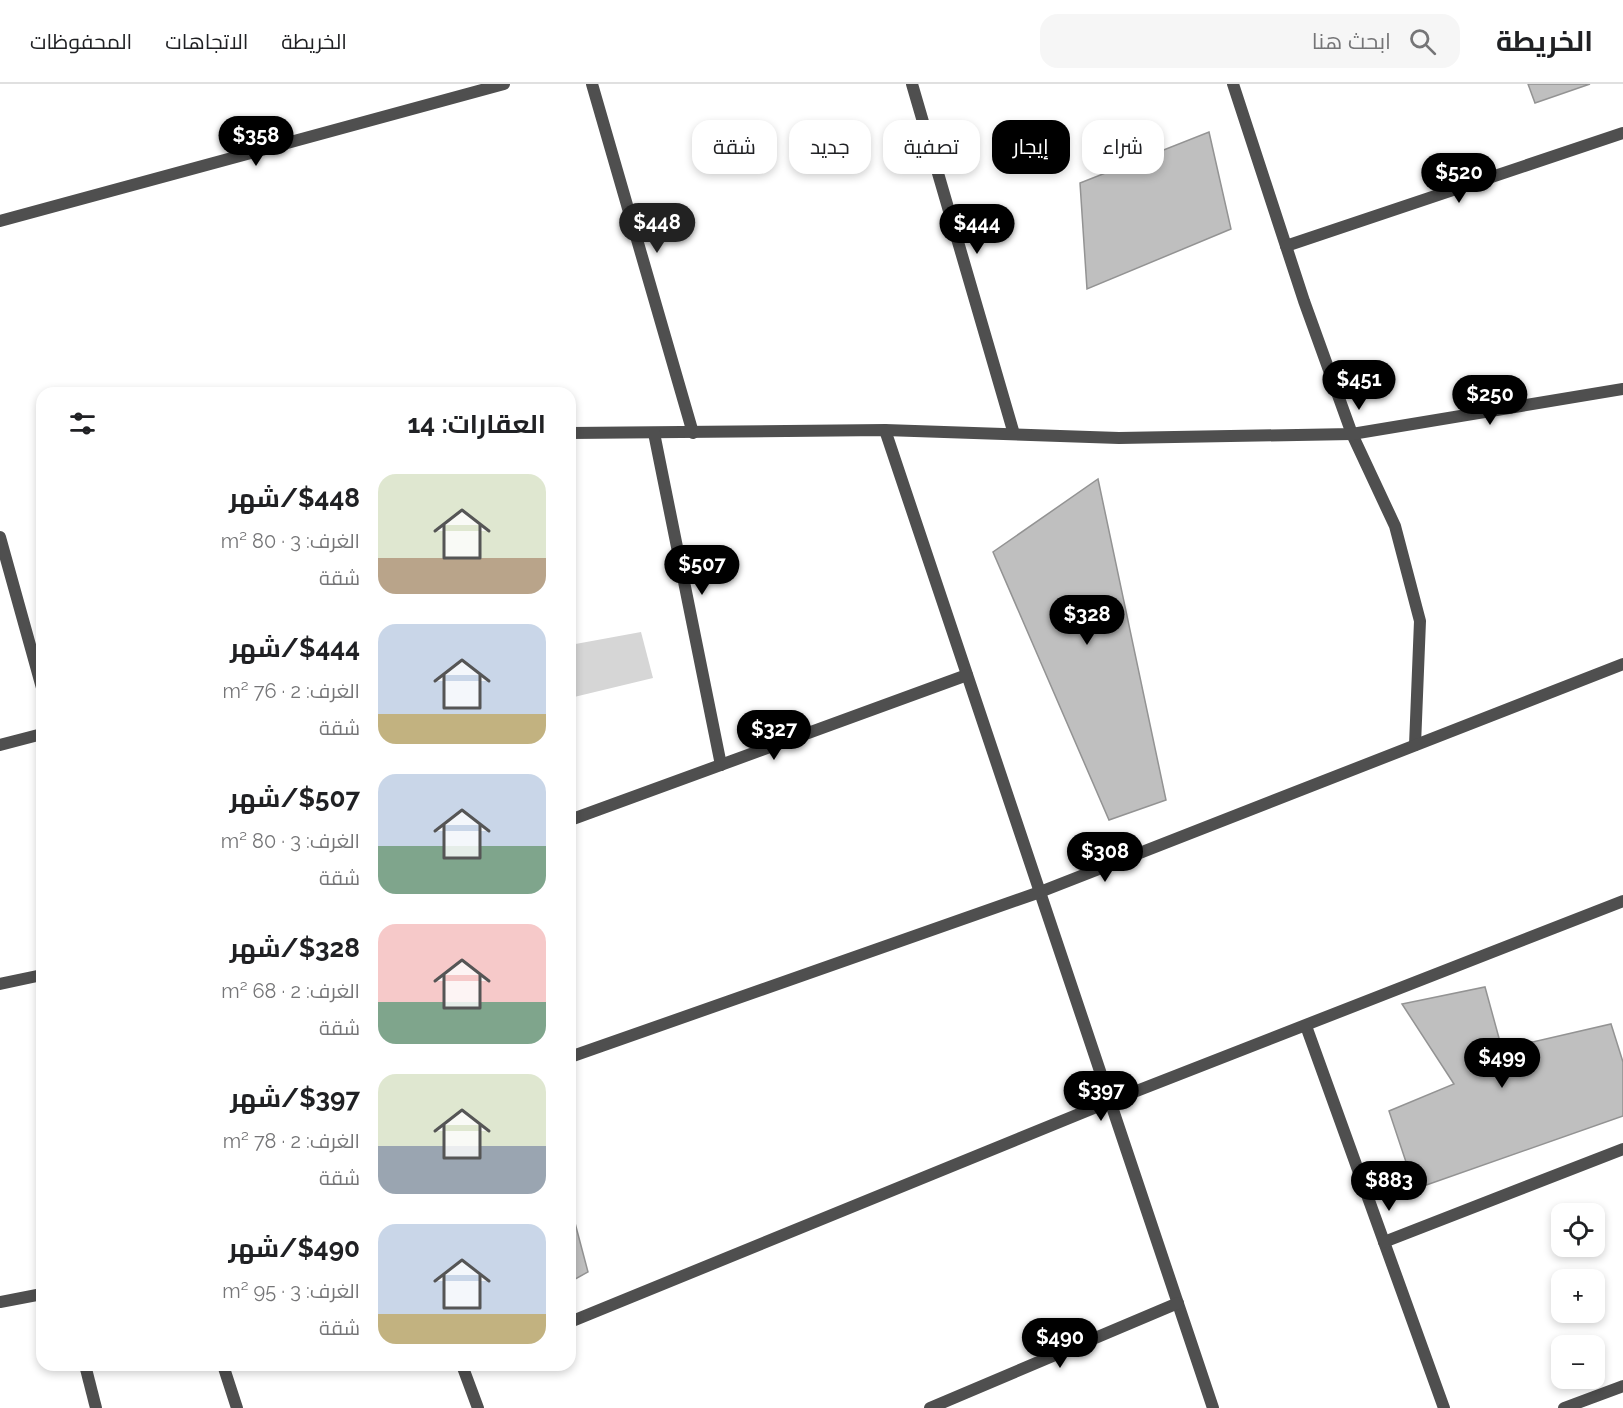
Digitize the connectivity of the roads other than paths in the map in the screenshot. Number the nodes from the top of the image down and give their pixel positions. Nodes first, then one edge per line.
1 (504, 84) edge
2 (592, 84) edge
3 (912, 84) edge
4 (1233, 84) edge
5 (1623, 133) edge
6 (0, 221) edge
7 (1286, 246) junction
8 (1623, 388) edge
9 (885, 430) junction
10 (576, 433) edge
11 (693, 433) junction
12 (654, 434) junction
13 (1014, 434) junction
14 (1352, 434) junction
15 (0, 537) edge
16 (1623, 664) edge
17 (36, 666) edge
18 (967, 675) junction
19 (36, 736) edge
20 (0, 745) edge
21 (1415, 745) junction
22 (721, 765) junction
23 (576, 818) edge
24 (1040, 892) junction
25 (1623, 901) edge
26 (36, 976) edge
27 (0, 984) edge
28 (1306, 1026) junction
29 (576, 1055) edge
30 (1111, 1101) junction
31 (1623, 1149) edge
32 (1384, 1242) junction
33 (36, 1295) edge
34 (0, 1302) edge
35 (1178, 1303) junction
36 (576, 1320) edge
37 (87, 1371) edge
38 (225, 1371) edge
39 (465, 1371) edge
40 (1623, 1386) edge
41 (96, 1408) edge
42 (237, 1408) edge
43 (478, 1408) edge
44 (930, 1408) edge
45 (1213, 1408) edge
46 (1444, 1408) edge
47 (1564, 1408) edge

1 - 6 street
2 - 11 street
3 - 13 street
4 - 7 street
5 - 7 street
7 - 14 street
8 - 14 street
9 - 11 street
9 - 13 street
9 - 18 street
10 - 12 street
11 - 12 street
12 - 22 street
13 - 14 street
14 - 21 street
15 - 17 street
16 - 21 street
18 - 22 street
18 - 24 street
19 - 20 street
21 - 24 street
22 - 23 street
24 - 29 street
24 - 30 street
25 - 28 street
26 - 27 street
28 - 30 street
28 - 32 street
30 - 35 street
30 - 36 street
31 - 32 street
32 - 46 street
33 - 34 street
35 - 44 street
35 - 45 street
37 - 41 street
38 - 42 street
39 - 43 street
40 - 47 street

